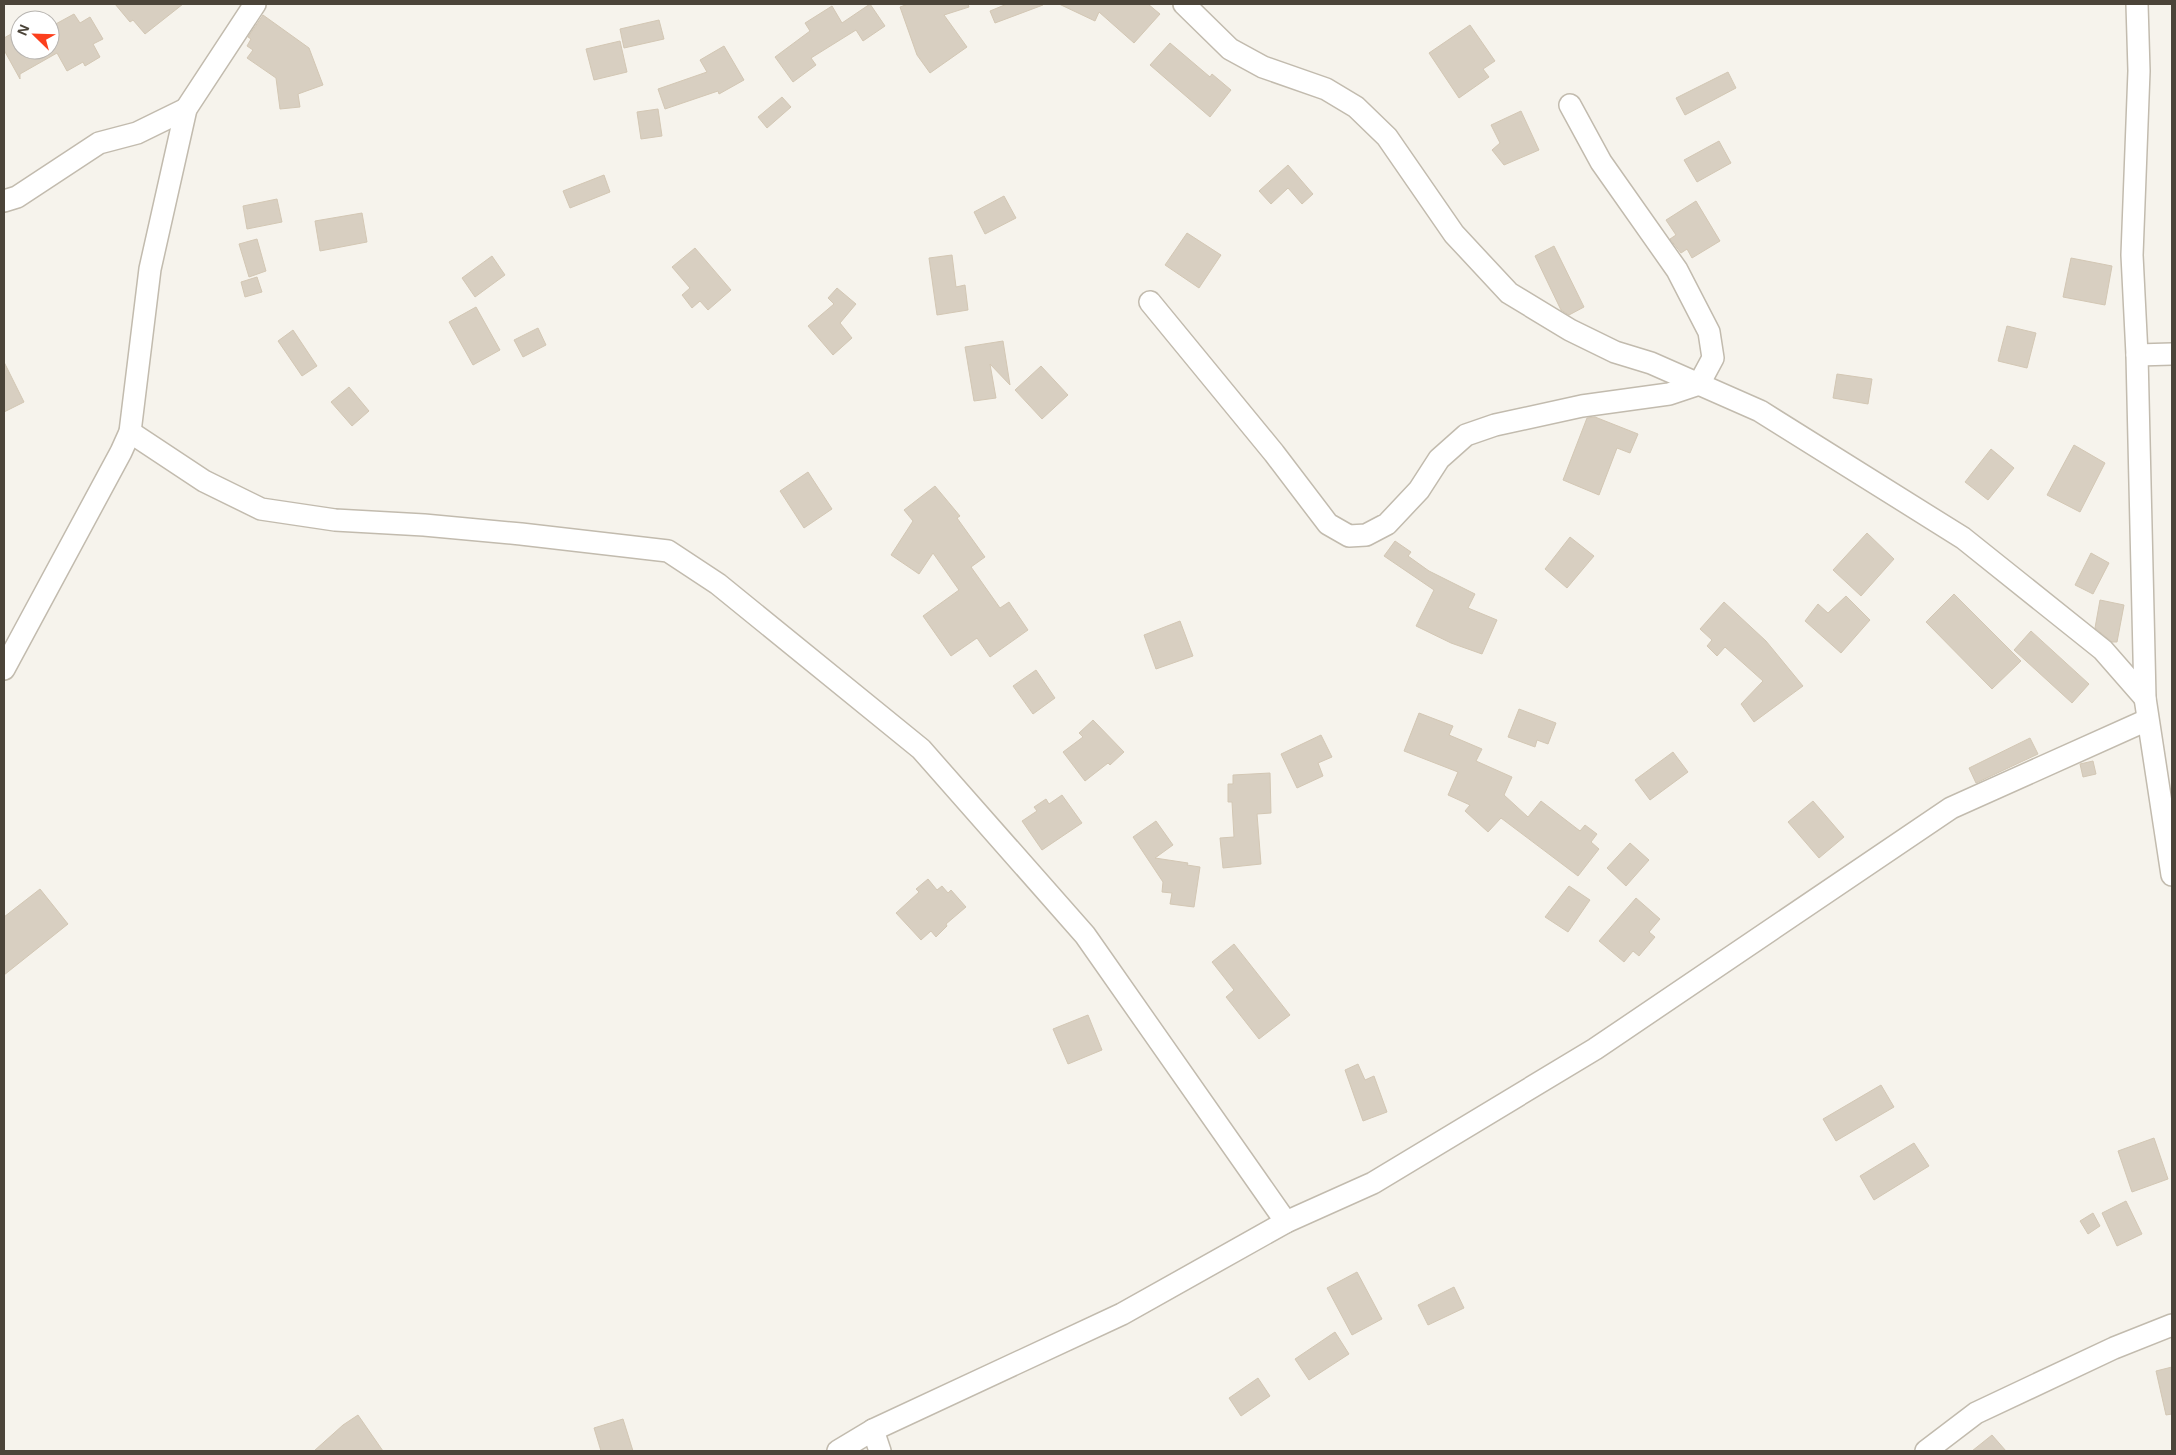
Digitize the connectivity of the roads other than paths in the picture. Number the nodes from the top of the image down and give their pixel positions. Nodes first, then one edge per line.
1 (255, 4) edge
2 (1184, 4) edge
3 (2137, 4) edge
4 (1570, 105) dead end
5 (186, 109) junction
6 (4, 201) edge
7 (1150, 302) dead end
8 (2172, 354) edge
9 (2137, 355) junction
10 (1699, 384) junction
11 (130, 432) junction
12 (4, 670) edge
13 (2145, 698) junction
14 (2148, 720) junction
15 (2172, 874) edge
16 (1286, 1222) junction
17 (2172, 1325) edge
18 (873, 1430) junction
19 (838, 1451) edge
20 (880, 1451) edge
21 (1926, 1451) edge

1 - 5 street
2 - 10 street
3 - 9 street
4 - 10 street
5 - 6 street
5 - 11 street
7 - 10 street
8 - 9 street
9 - 13 street
10 - 13 street
11 - 12 street
11 - 16 street
13 - 14 street
14 - 15 street
14 - 16 street
16 - 18 street
17 - 21 street
18 - 19 street
18 - 20 street

